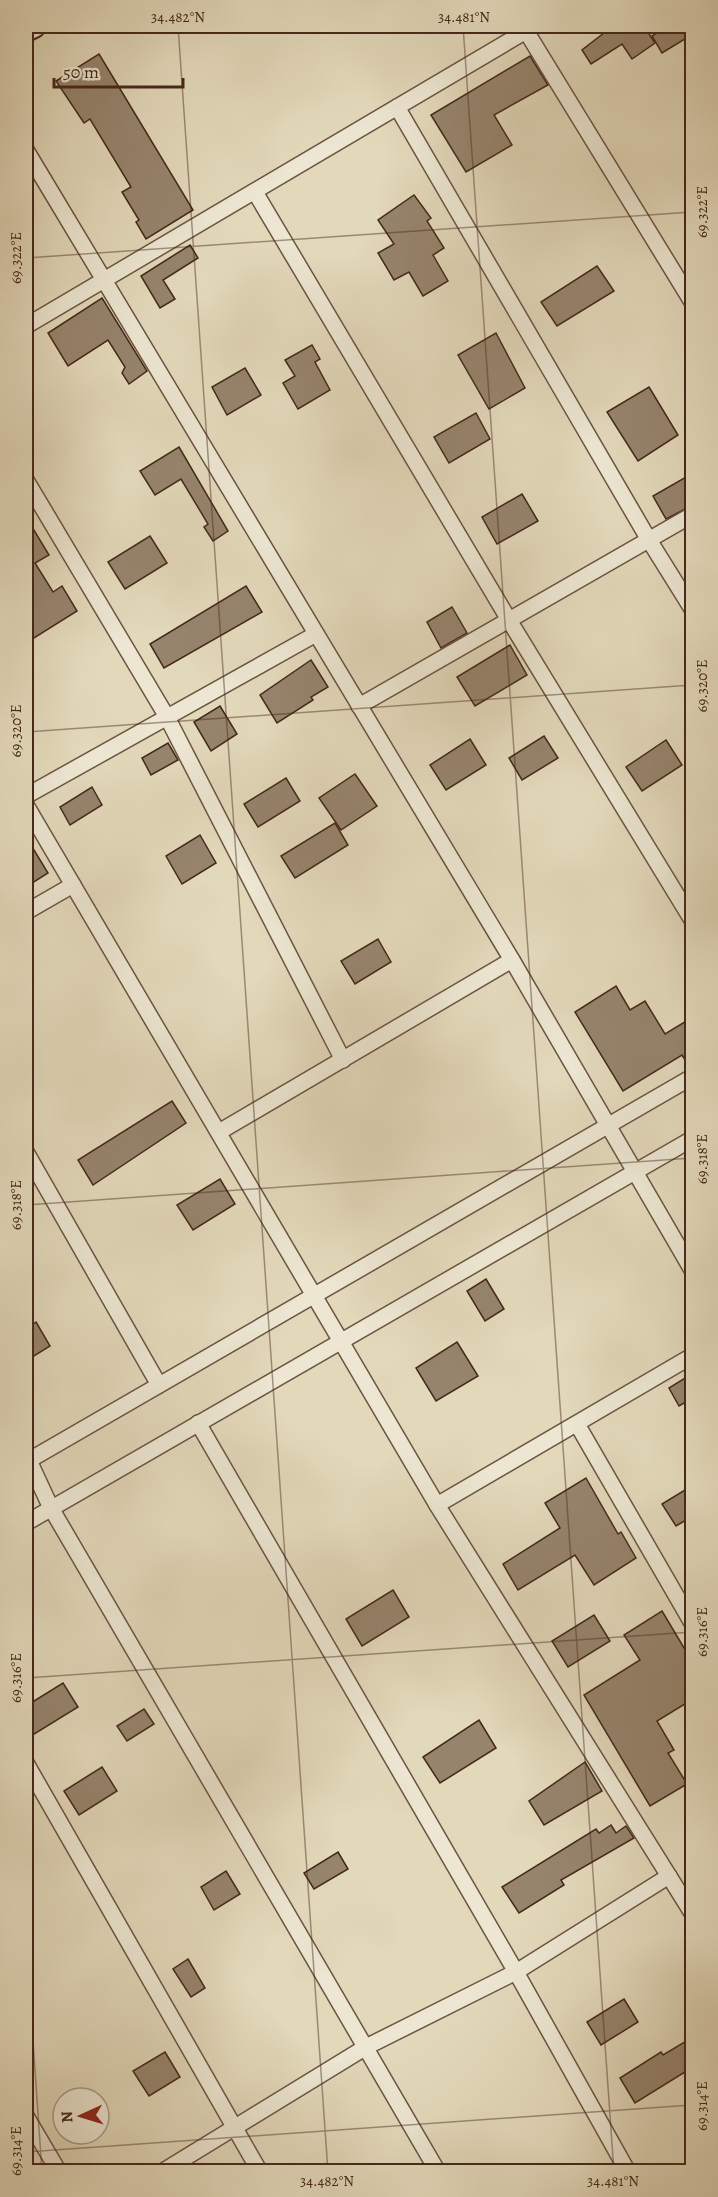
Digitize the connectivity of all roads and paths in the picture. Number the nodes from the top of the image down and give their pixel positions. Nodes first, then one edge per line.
1 (34, 26) edge
2 (26, 30) edge
3 (398, 107) junction
4 (26, 150) edge
5 (255, 192) junction
6 (104, 281) junction
7 (693, 302) edge
8 (26, 326) edge
9 (26, 480) edge
10 (693, 515) edge
11 (649, 540) junction
12 (693, 609) edge
13 (509, 620) junction
14 (316, 634) junction
15 (359, 706) junction
16 (167, 717) junction
17 (26, 796) edge
18 (26, 805) edge
19 (73, 885) junction
20 (26, 912) edge
21 (693, 920) edge
22 (512, 960) junction
23 (343, 1060) junction
24 (693, 1077) edge
25 (607, 1126) junction
26 (219, 1132) junction
27 (693, 1140) edge
28 (26, 1152) edge
29 (636, 1172) junction
30 (693, 1270) edge
31 (315, 1295) junction
32 (341, 1341) junction
33 (693, 1356) edge
34 (159, 1385) junction
35 (198, 1423) junction
36 (577, 1424) junction
37 (27, 1459) edge
38 (437, 1505) junction
39 (51, 1508) junction
40 (26, 1522) edge
41 (693, 1623) edge
42 (26, 1763) edge
43 (669, 1876) junction
44 (693, 1913) edge
45 (516, 1972) junction
46 (366, 2047) junction
47 (26, 2116) edge
48 (235, 2127) junction
49 (59, 2172) edge
50 (162, 2172) edge
51 (260, 2172) edge
52 (438, 2172) edge
53 (628, 2172) edge

1 - 2 street
3 - 5 street
3 - 7 street
3 - 11 street
4 - 6 street
5 - 6 street
5 - 13 street
6 - 8 street
6 - 14 street
9 - 16 street
10 - 11 street
11 - 12 street
11 - 13 street
13 - 15 street
13 - 21 street
14 - 15 street
14 - 16 street
15 - 22 street
16 - 17 street
16 - 23 street
18 - 19 street
19 - 20 street
19 - 26 street
22 - 23 street
22 - 25 street
23 - 26 street
24 - 25 street
25 - 29 street
25 - 31 street
26 - 31 street
27 - 29 street
28 - 34 street
29 - 30 street
29 - 32 street
31 - 32 street
31 - 34 street
32 - 35 street
32 - 38 street
33 - 36 street
34 - 37 street
35 - 39 street
35 - 45 street
36 - 38 street
36 - 41 street
37 - 39 street
38 - 43 street
39 - 40 street
39 - 46 street
42 - 48 street
43 - 44 street
43 - 45 street
45 - 46 street
45 - 53 street
46 - 48 street
46 - 52 street
47 - 49 street
48 - 50 street
48 - 51 street

